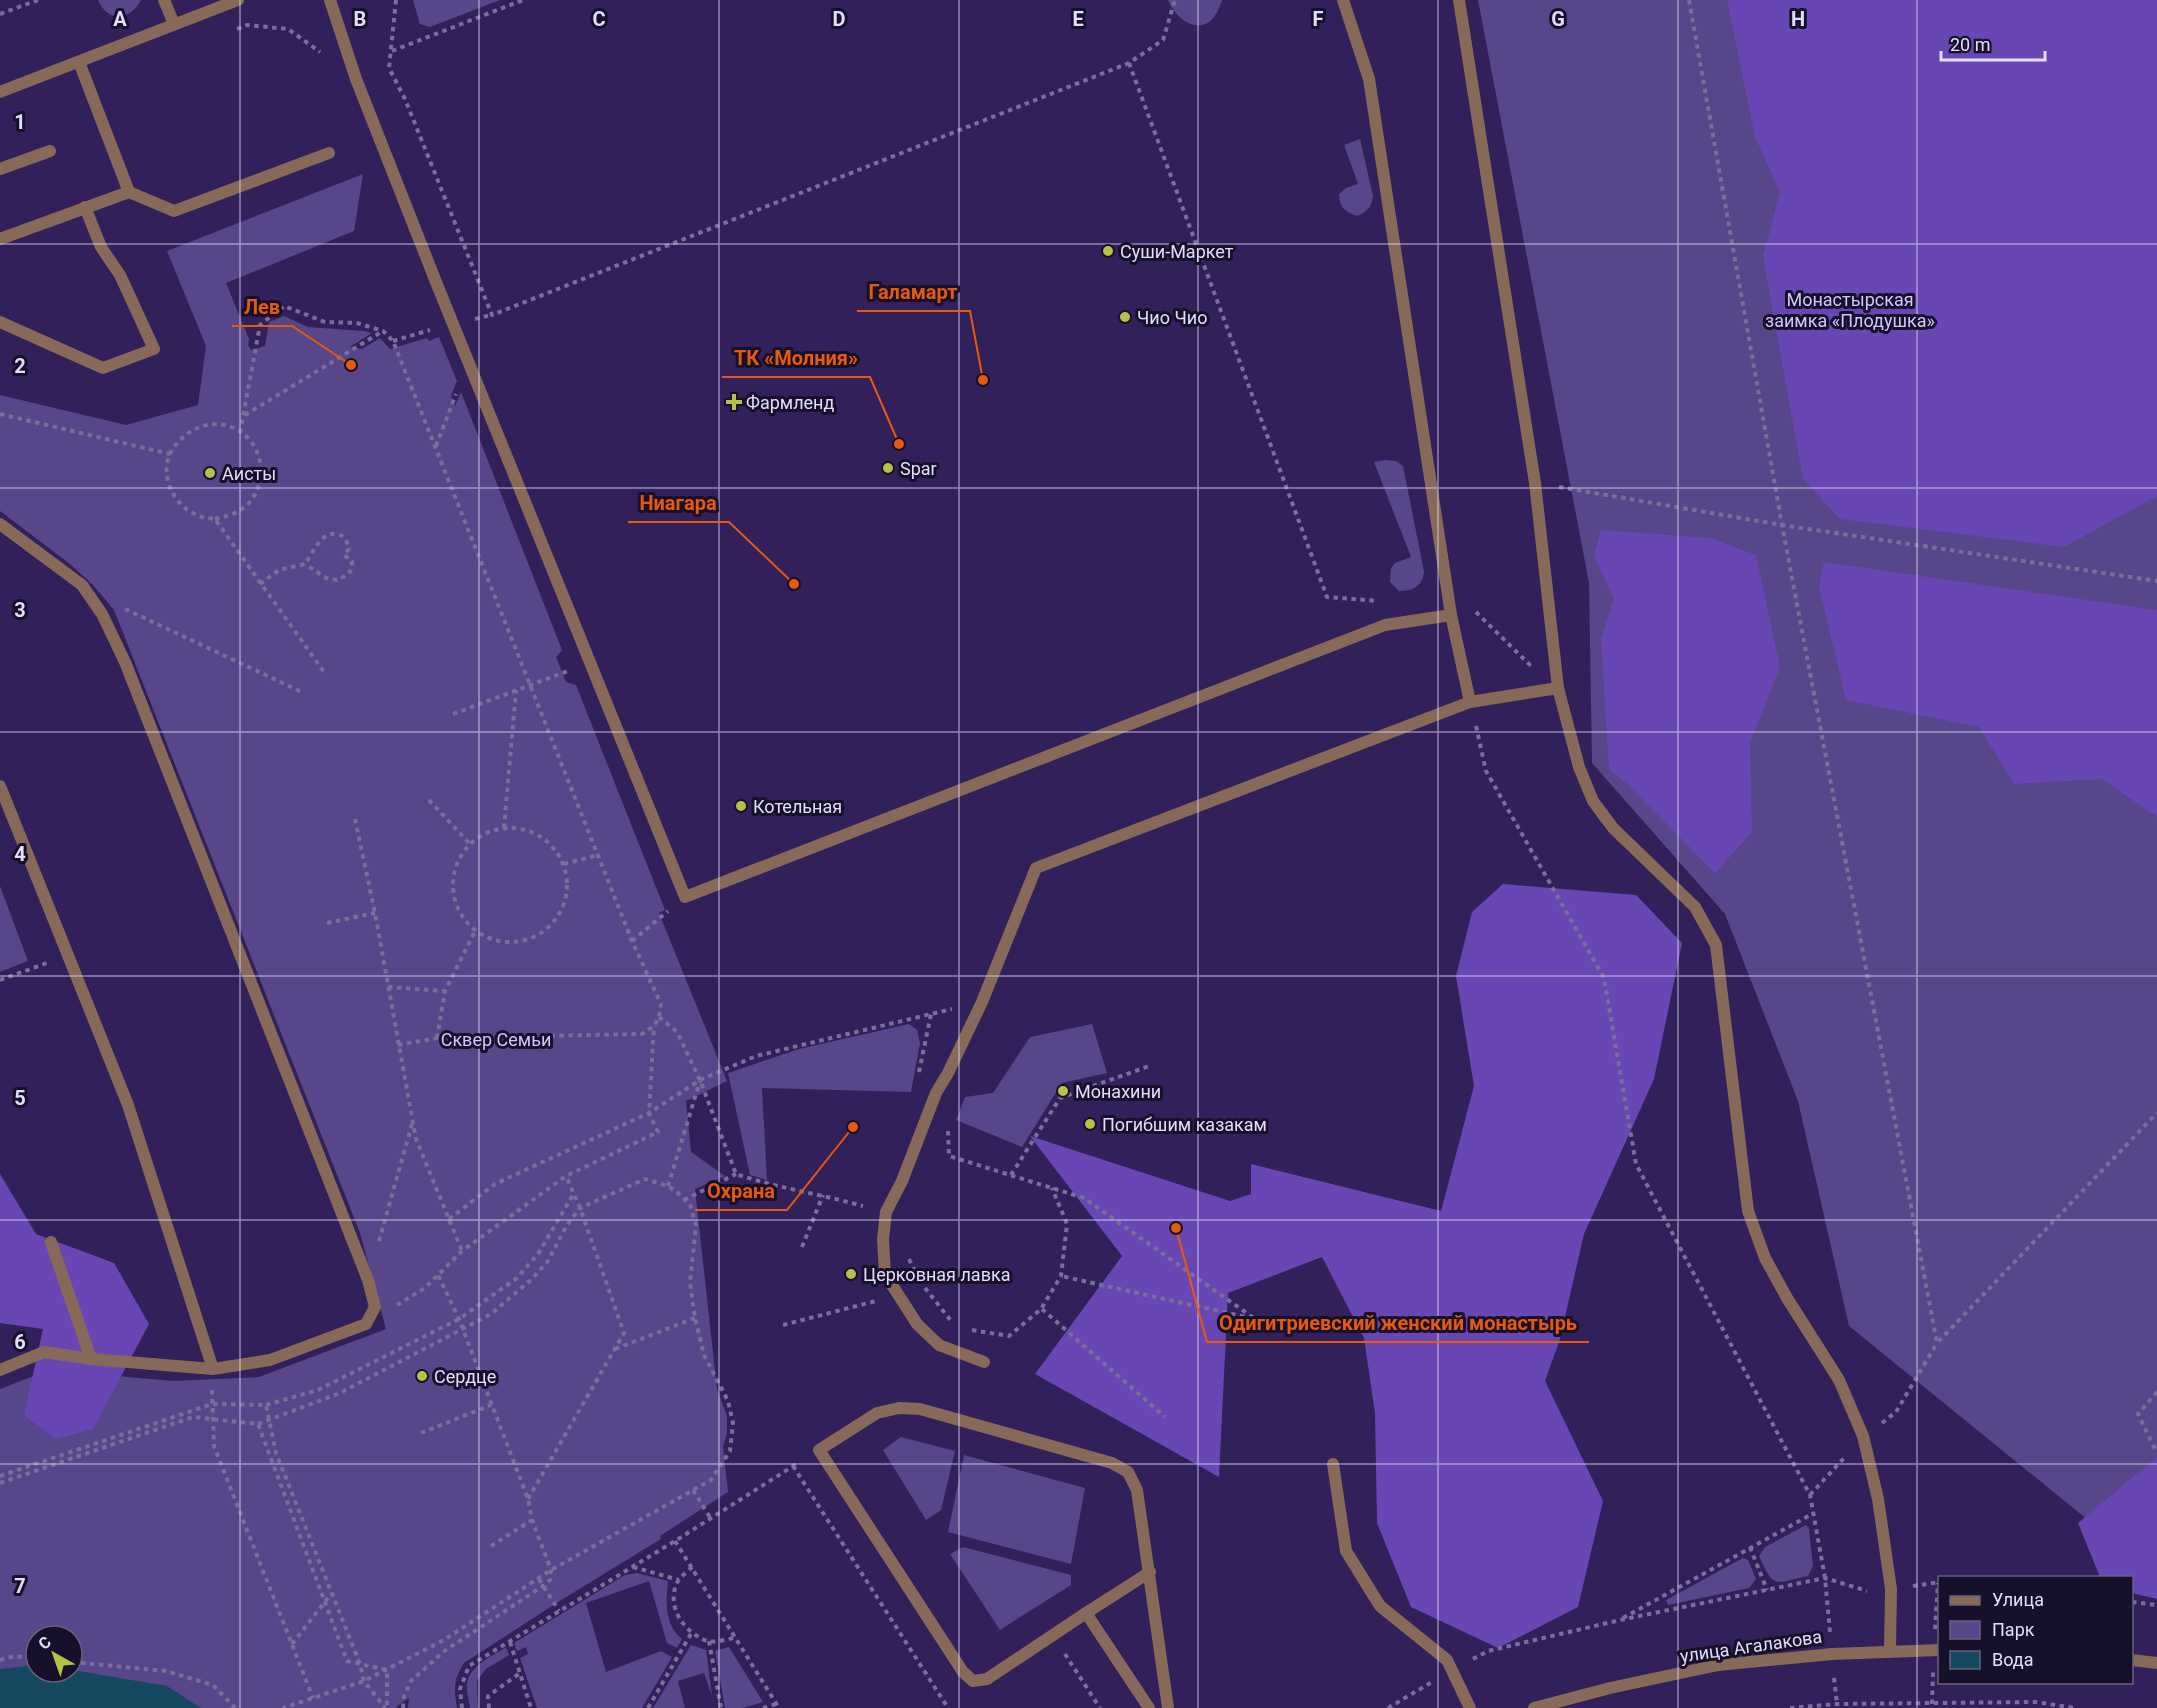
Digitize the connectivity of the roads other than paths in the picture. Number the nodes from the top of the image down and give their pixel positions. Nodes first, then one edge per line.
1 (164, 0) edge
2 (238, 0) edge
3 (330, 0) edge
4 (1343, 0) edge
5 (1459, 0) edge
6 (174, 24) junction
7 (79, 62) junction
8 (0, 92) edge
9 (50, 151) dead end
10 (329, 153) dead end
11 (0, 169) edge
12 (129, 192) junction
13 (85, 207) junction
14 (0, 239) edge
15 (0, 322) edge
16 (0, 524) edge
17 (1451, 615) junction
18 (1558, 688) junction
19 (1470, 702) junction
20 (0, 786) edge
21 (51, 1242) dead end
22 (91, 1359) junction
23 (984, 1362) dead end
24 (213, 1369) junction
25 (0, 1370) edge
26 (1333, 1464) dead end
27 (1150, 1572) junction
28 (1086, 1613) junction
29 (1890, 1650) junction
30 (1938, 1650) edge
31 (2133, 1660) edge
32 (2157, 1663) edge
33 (1149, 1708) edge
34 (1168, 1708) edge
35 (1470, 1708) edge
36 (1534, 1708) edge

1 - 6 street
2 - 6 street
3 - 17 street
4 - 17 street
5 - 18 street
6 - 7 street
7 - 8 street
7 - 12 street
9 - 11 street
10 - 12 street
12 - 13 street
13 - 14 street
13 - 15 street
16 - 24 street
17 - 19 street
18 - 19 street
18 - 29 street
19 - 23 street
20 - 24 street
21 - 22 street
22 - 24 street
22 - 25 street
26 - 35 street
27 - 28 street
27 - 28 street
27 - 34 street
28 - 33 street
29 - 30 street, улица Агалакова
29 - 36 street, улица Агалакова
31 - 32 street

